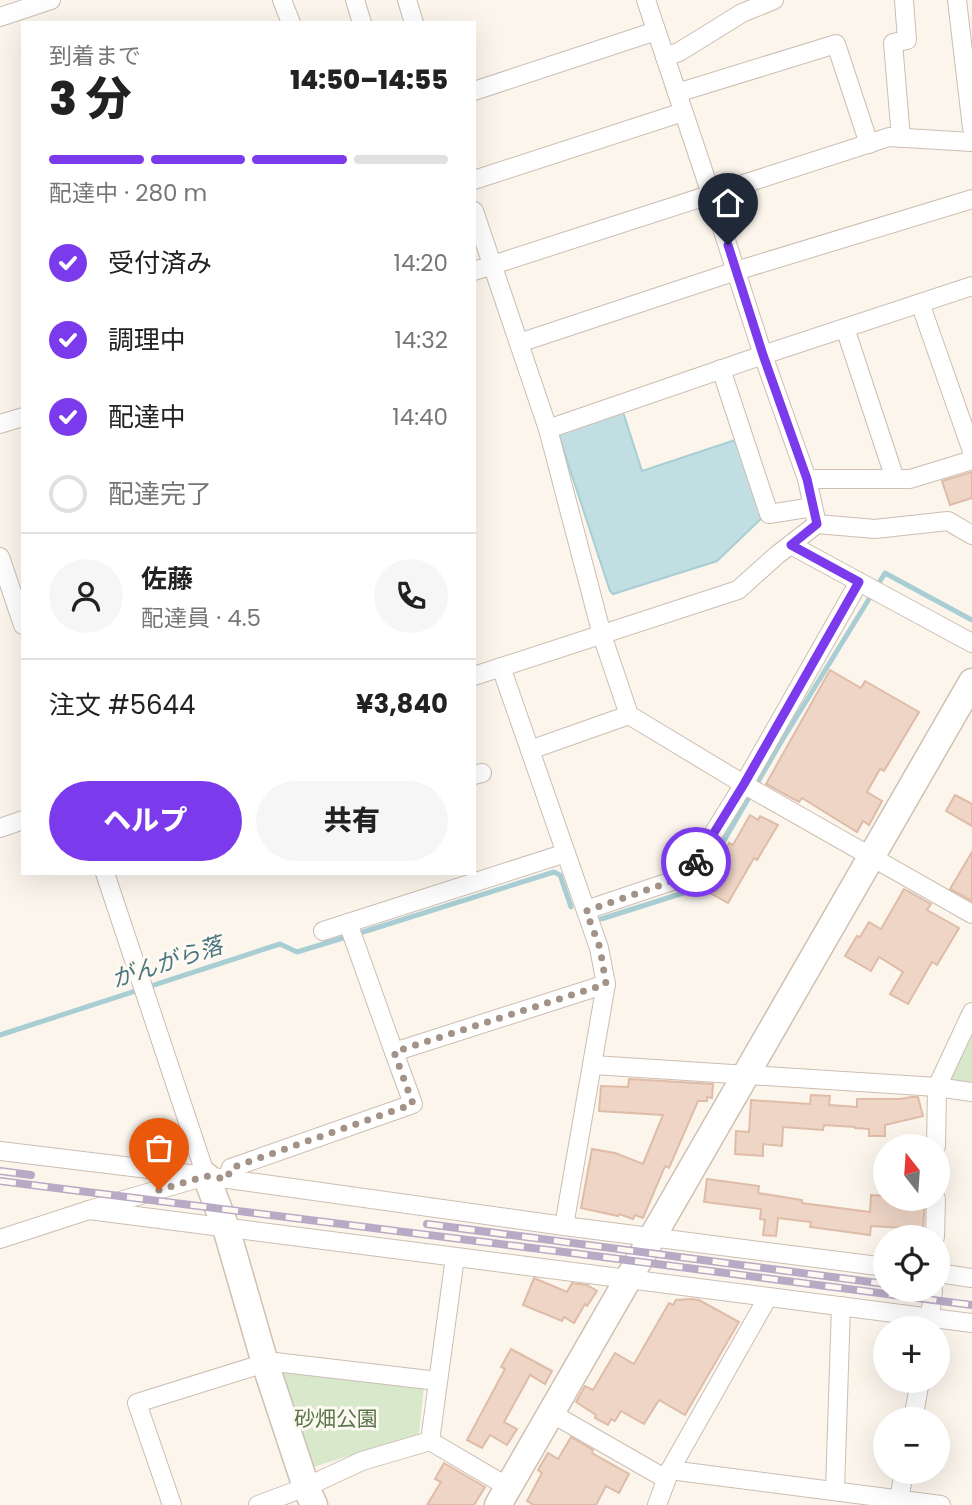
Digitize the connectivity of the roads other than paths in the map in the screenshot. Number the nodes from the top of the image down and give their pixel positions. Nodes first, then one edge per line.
1 (51, 0) edge
2 (282, 0) edge
3 (355, 0) edge
4 (407, 0) edge
5 (646, 0) edge
6 (774, 0) edge
7 (904, 0) edge
8 (957, 0) edge
9 (32, 3) edge
10 (0, 17) edge
11 (289, 21) edge
12 (361, 21) edge
13 (413, 21) edge
14 (656, 31) junction
15 (665, 57) junction
16 (476, 90) edge
17 (677, 93) junction
18 (684, 112) junction
19 (972, 128) edge
20 (901, 138) junction
21 (972, 142) edge
22 (869, 144) junction
23 (476, 179) edge
24 (711, 194) junction
25 (972, 199) edge
26 (476, 217) edge
27 (492, 266) junction
28 (476, 270) edge
29 (736, 271) junction
30 (972, 286) edge
31 (920, 303) junction
32 (845, 328) junction
33 (519, 343) junction
34 (763, 355) junction
35 (721, 369) junction
36 (21, 418) edge
37 (0, 424) edge
38 (548, 429) junction
39 (972, 451) edge
40 (972, 460) edge
41 (807, 479) junction
42 (895, 479) junction
43 (815, 515) junction
44 (972, 535) edge
45 (791, 545) junction
46 (0, 556) edge
47 (859, 582) junction
48 (21, 619) edge
49 (602, 635) junction
50 (972, 643) edge
51 (501, 667) junction
52 (476, 675) edge
53 (972, 682) edge
54 (629, 715) junction
55 (530, 750) junction
56 (745, 785) junction
57 (21, 821) edge
58 (0, 828) edge
59 (566, 853) junction
60 (872, 857) junction
61 (106, 875) edge
62 (452, 881) edge
63 (586, 911) junction
64 (972, 914) edge
65 (348, 923) junction
66 (323, 931) dead end
67 (606, 984) junction
68 (972, 1012) edge
69 (394, 1052) junction
70 (593, 1065) junction
71 (746, 1075) junction
72 (937, 1087) junction
73 (972, 1092) edge
74 (936, 1134) edge
75 (0, 1151) edge
76 (216, 1178) junction
77 (89, 1210) junction
78 (564, 1226) junction
79 (226, 1228) junction
80 (652, 1237) junction
81 (0, 1240) edge
82 (455, 1257) junction
83 (873, 1265) edge
84 (950, 1275) edge
85 (972, 1278) edge
86 (628, 1279) junction
87 (768, 1297) junction
88 (841, 1306) junction
89 (893, 1316) edge
90 (950, 1323) edge
91 (972, 1323) edge
92 (265, 1363) junction
93 (438, 1381) junction
94 (551, 1413) junction
95 (430, 1441) junction
96 (668, 1474) junction
97 (902, 1484) edge
98 (835, 1490) junction
99 (310, 1496) edge
100 (503, 1496) edge
101 (899, 1503) edge
102 (172, 1505) edge
103 (258, 1505) edge
104 (657, 1505) edge
105 (941, 1505) edge

1 - 9 street
2 - 11 street
3 - 12 street
4 - 13 street
5 - 14 street
6 - 15 street
7 - 20 street
8 - 19 street
9 - 10 street
14 - 15 street
14 - 16 street
15 - 17 street
17 - 18 street
17 - 22 street
18 - 23 street
18 - 24 street
20 - 21 street
20 - 22 street
22 - 24 street
24 - 27 street
24 - 29 street
25 - 29 street
26 - 27 street
27 - 28 street
27 - 33 street
29 - 33 street
29 - 34 street
30 - 31 street
31 - 32 street
31 - 39 street
32 - 34 street
32 - 42 street
33 - 38 street
34 - 35 street
34 - 41 street
35 - 38 street
35 - 43 street
36 - 37 street
38 - 49 street
40 - 42 street
41 - 42 street
41 - 43 street
43 - 44 street
43 - 45 street
45 - 47 street
45 - 49 street
46 - 48 street
47 - 50 street
47 - 56 street
49 - 51 street
49 - 54 street
51 - 52 street
51 - 55 street
53 - 60 street
54 - 55 street
54 - 56 street
55 - 59 street
56 - 60 street
56 - 63 street
57 - 58 street
59 - 62 street
59 - 63 street
60 - 64 street
60 - 71 street
61 - 76 street
62 - 65 street
63 - 67 street
65 - 66 street
65 - 69 street
67 - 69 street
67 - 70 street
68 - 72 street
69 - 76 street
70 - 71 street
70 - 78 street
71 - 72 street
71 - 80 street
72 - 73 street
72 - 74 street
75 - 76 street
76 - 77 street
76 - 78 street
76 - 79 street
77 - 79 street
77 - 81 street
78 - 80 street
79 - 82 street
79 - 92 street
80 - 83 street
80 - 86 street
82 - 86 street
82 - 93 street
84 - 85 street
86 - 87 street
86 - 94 street
87 - 88 street
87 - 96 street
88 - 89 street
88 - 98 street
90 - 91 street
92 - 93 street
92 - 99 street
92 - 102 street
93 - 95 street
94 - 96 street
94 - 100 street
95 - 99 street
95 - 100 street
96 - 98 street
96 - 104 street
97 - 101 street
98 - 101 street
99 - 103 street
101 - 105 street

